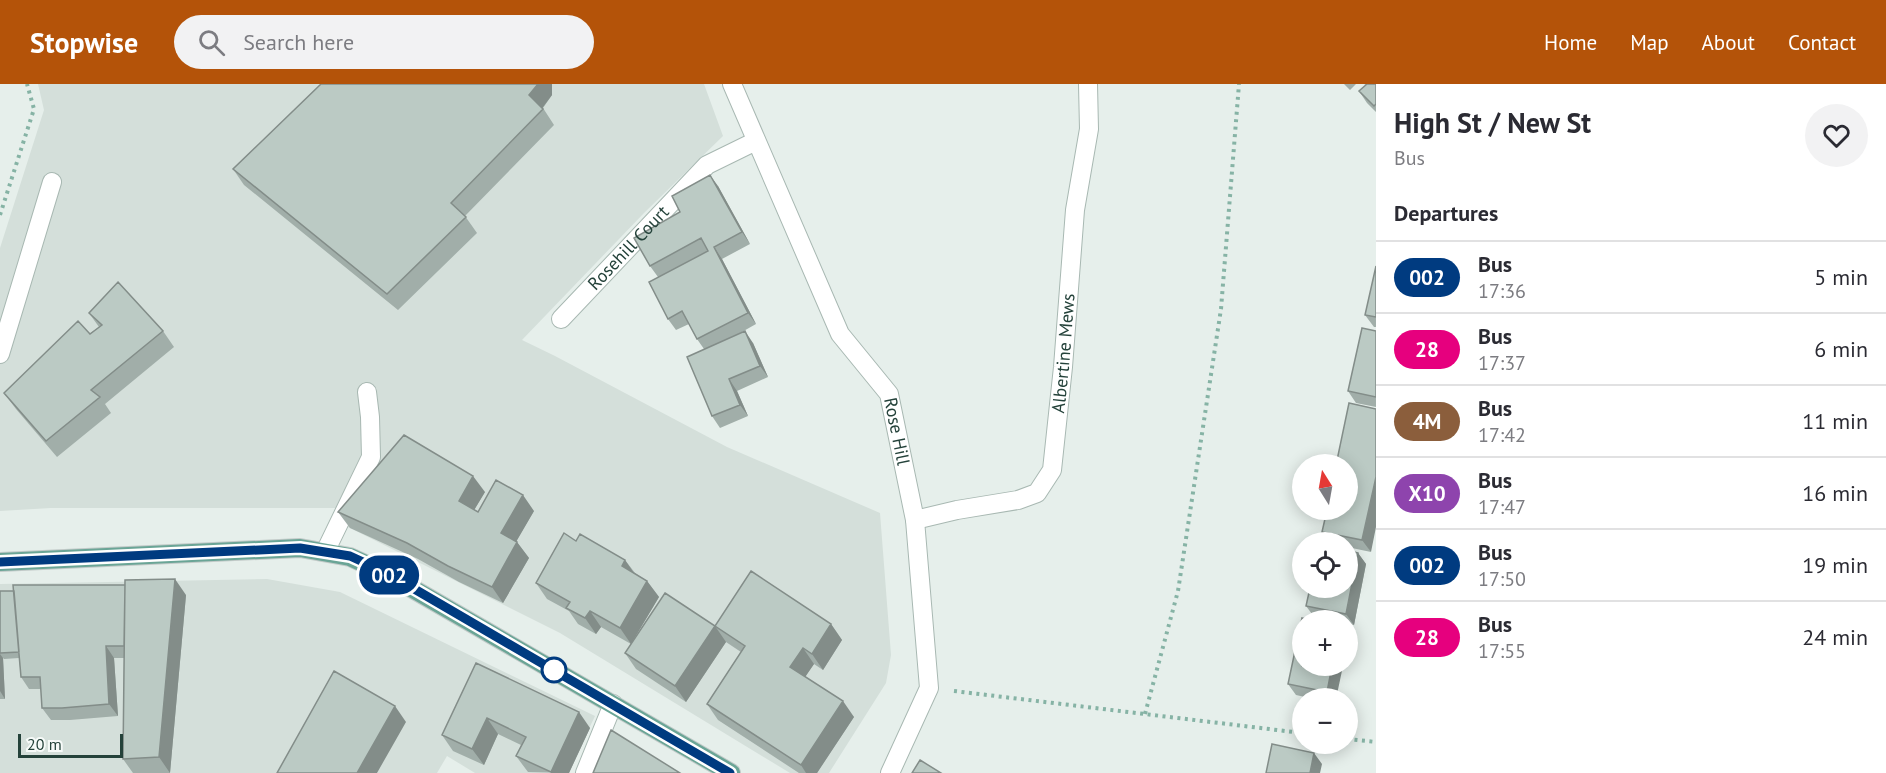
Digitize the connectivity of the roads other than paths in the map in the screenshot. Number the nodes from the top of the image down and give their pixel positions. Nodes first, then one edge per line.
1 (732, 84) edge
2 (1088, 84) edge
3 (756, 141) junction
4 (52, 182) dead end
5 (561, 319) dead end
6 (0, 354) edge
7 (367, 392) dead end
8 (915, 520) junction
9 (325, 552) junction
10 (0, 562) edge
11 (613, 704) junction
12 (585, 773) edge
13 (730, 773) edge
14 (890, 773) edge

1 - 3 street, Rose Hill
2 - 8 street, Albertine Mews
3 - 5 street, Rosehill Court
3 - 8 street, Rose Hill
4 - 6 street
7 - 9 street
8 - 14 street, Rose Hill
9 - 10 main road
9 - 11 main road
11 - 12 street
11 - 13 main road

